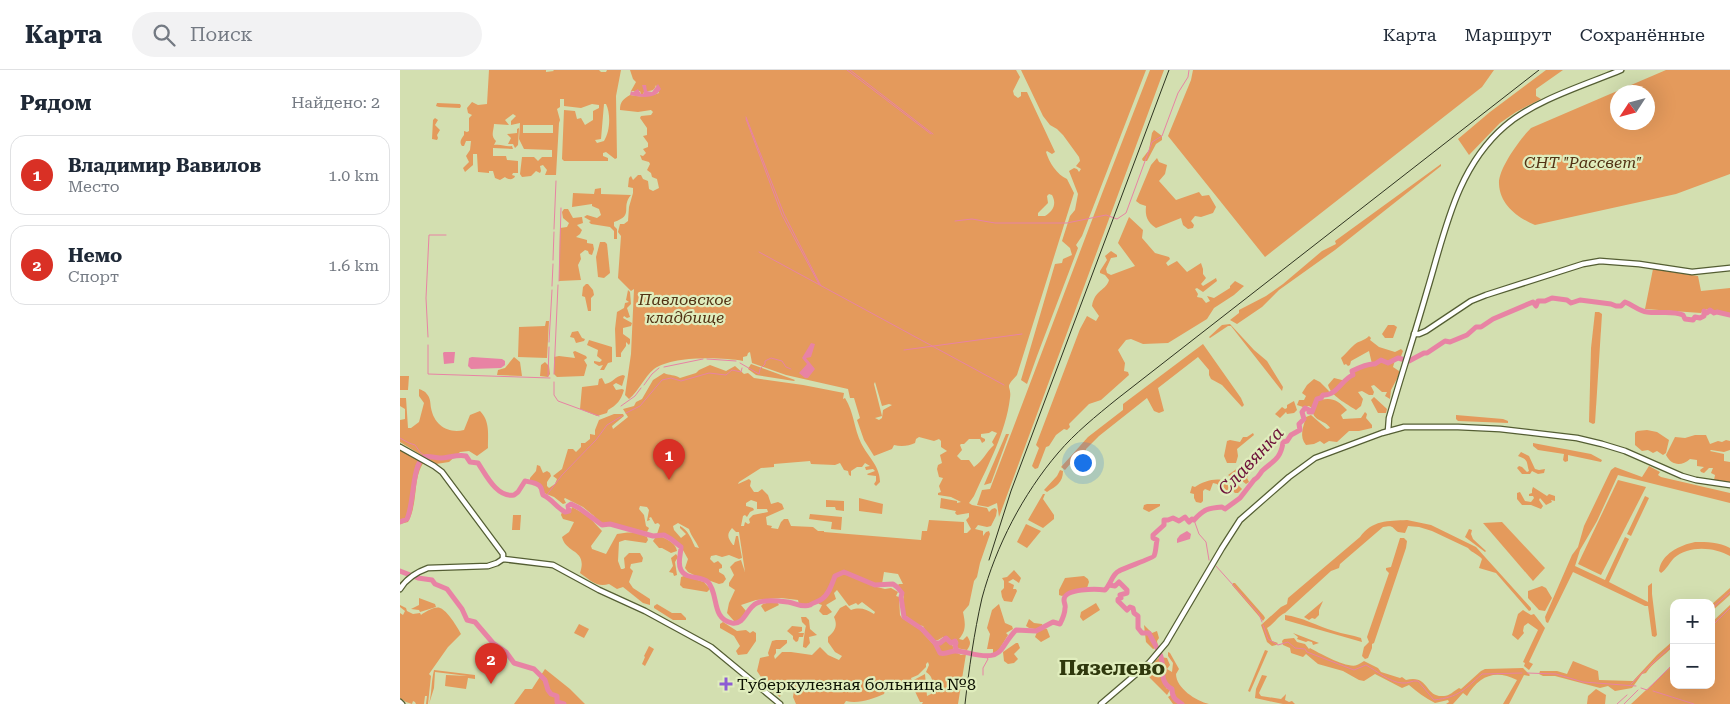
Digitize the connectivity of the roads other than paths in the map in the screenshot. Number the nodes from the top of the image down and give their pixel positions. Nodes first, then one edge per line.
1 (1621, 70) edge
2 (1730, 268) edge
3 (1414, 334) junction
4 (1388, 431) junction
5 (400, 447) edge
6 (1730, 485) edge
7 (503, 559) junction
8 (400, 589) edge
9 (780, 704) edge
10 (1101, 704) edge

1 - 3 street
2 - 3 street
3 - 4 street
4 - 6 street
4 - 10 street
5 - 7 street
7 - 8 street
7 - 9 street

